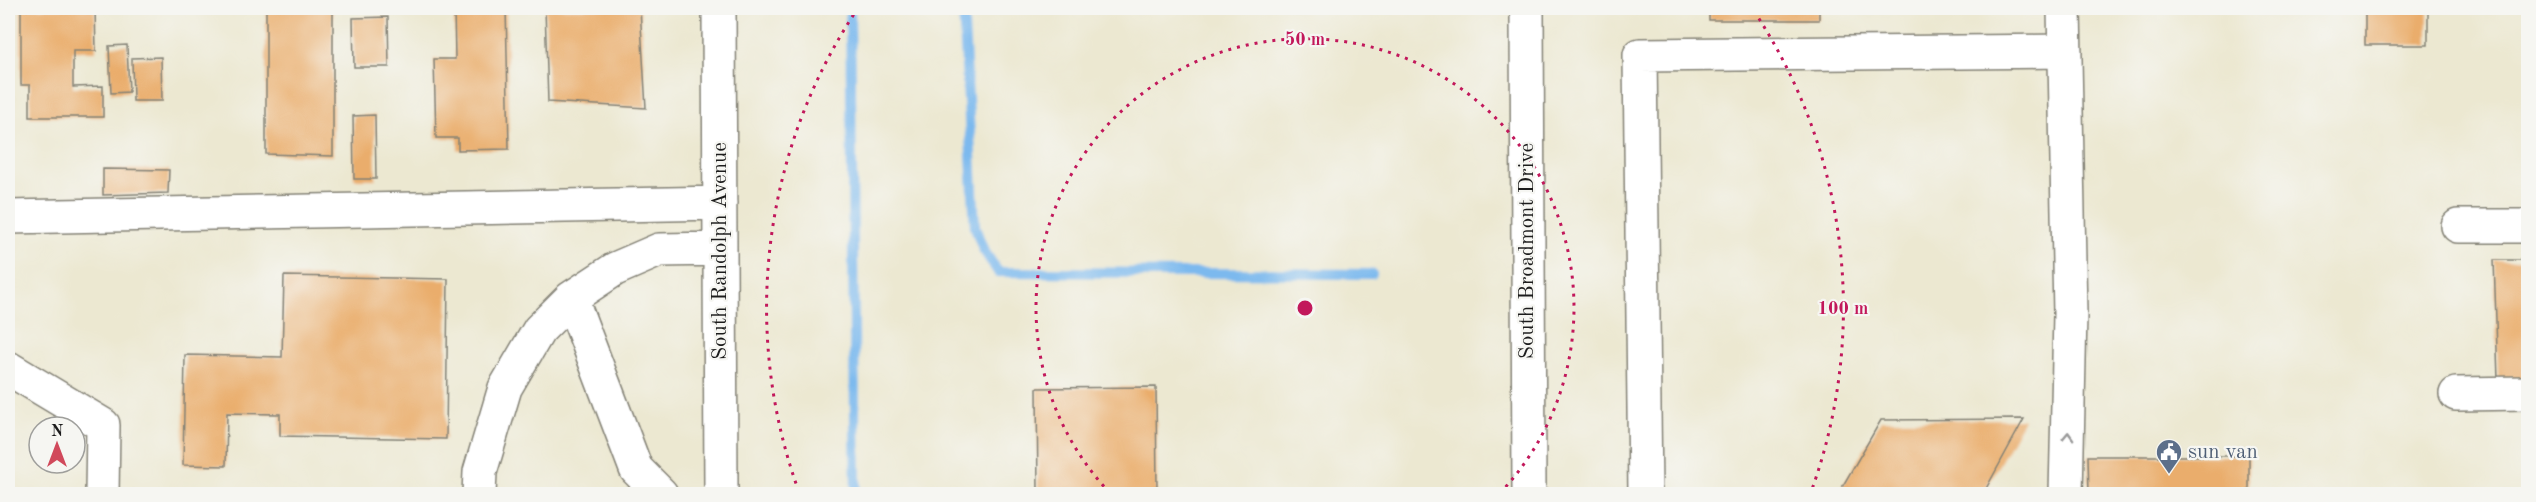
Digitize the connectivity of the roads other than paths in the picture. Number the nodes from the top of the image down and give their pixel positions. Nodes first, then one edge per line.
1 (719, 8) edge
2 (1527, 8) edge
3 (2064, 8) edge
4 (2065, 51) junction
5 (720, 203) junction
6 (8, 217) edge
7 (2458, 226) dead end
8 (2529, 226) edge
9 (720, 249) junction
10 (571, 297) junction
11 (8, 368) edge
12 (2529, 393) edge
13 (2456, 394) dead end
14 (102, 495) edge
15 (479, 495) edge
16 (661, 495) edge
17 (721, 495) edge
18 (1529, 495) edge
19 (1645, 495) edge
20 (2066, 495) edge

1 - 5 street, South Randolph Avenue
2 - 18 street, South Broadmont Drive
3 - 4 street
4 - 19 street
20 -> 4 street
5 - 6 street
5 - 9 street, South Randolph Avenue
7 - 8 street
9 - 10 street
9 - 17 street, South Randolph Avenue
10 - 15 street
10 - 16 street
11 - 14 street
12 - 13 street

